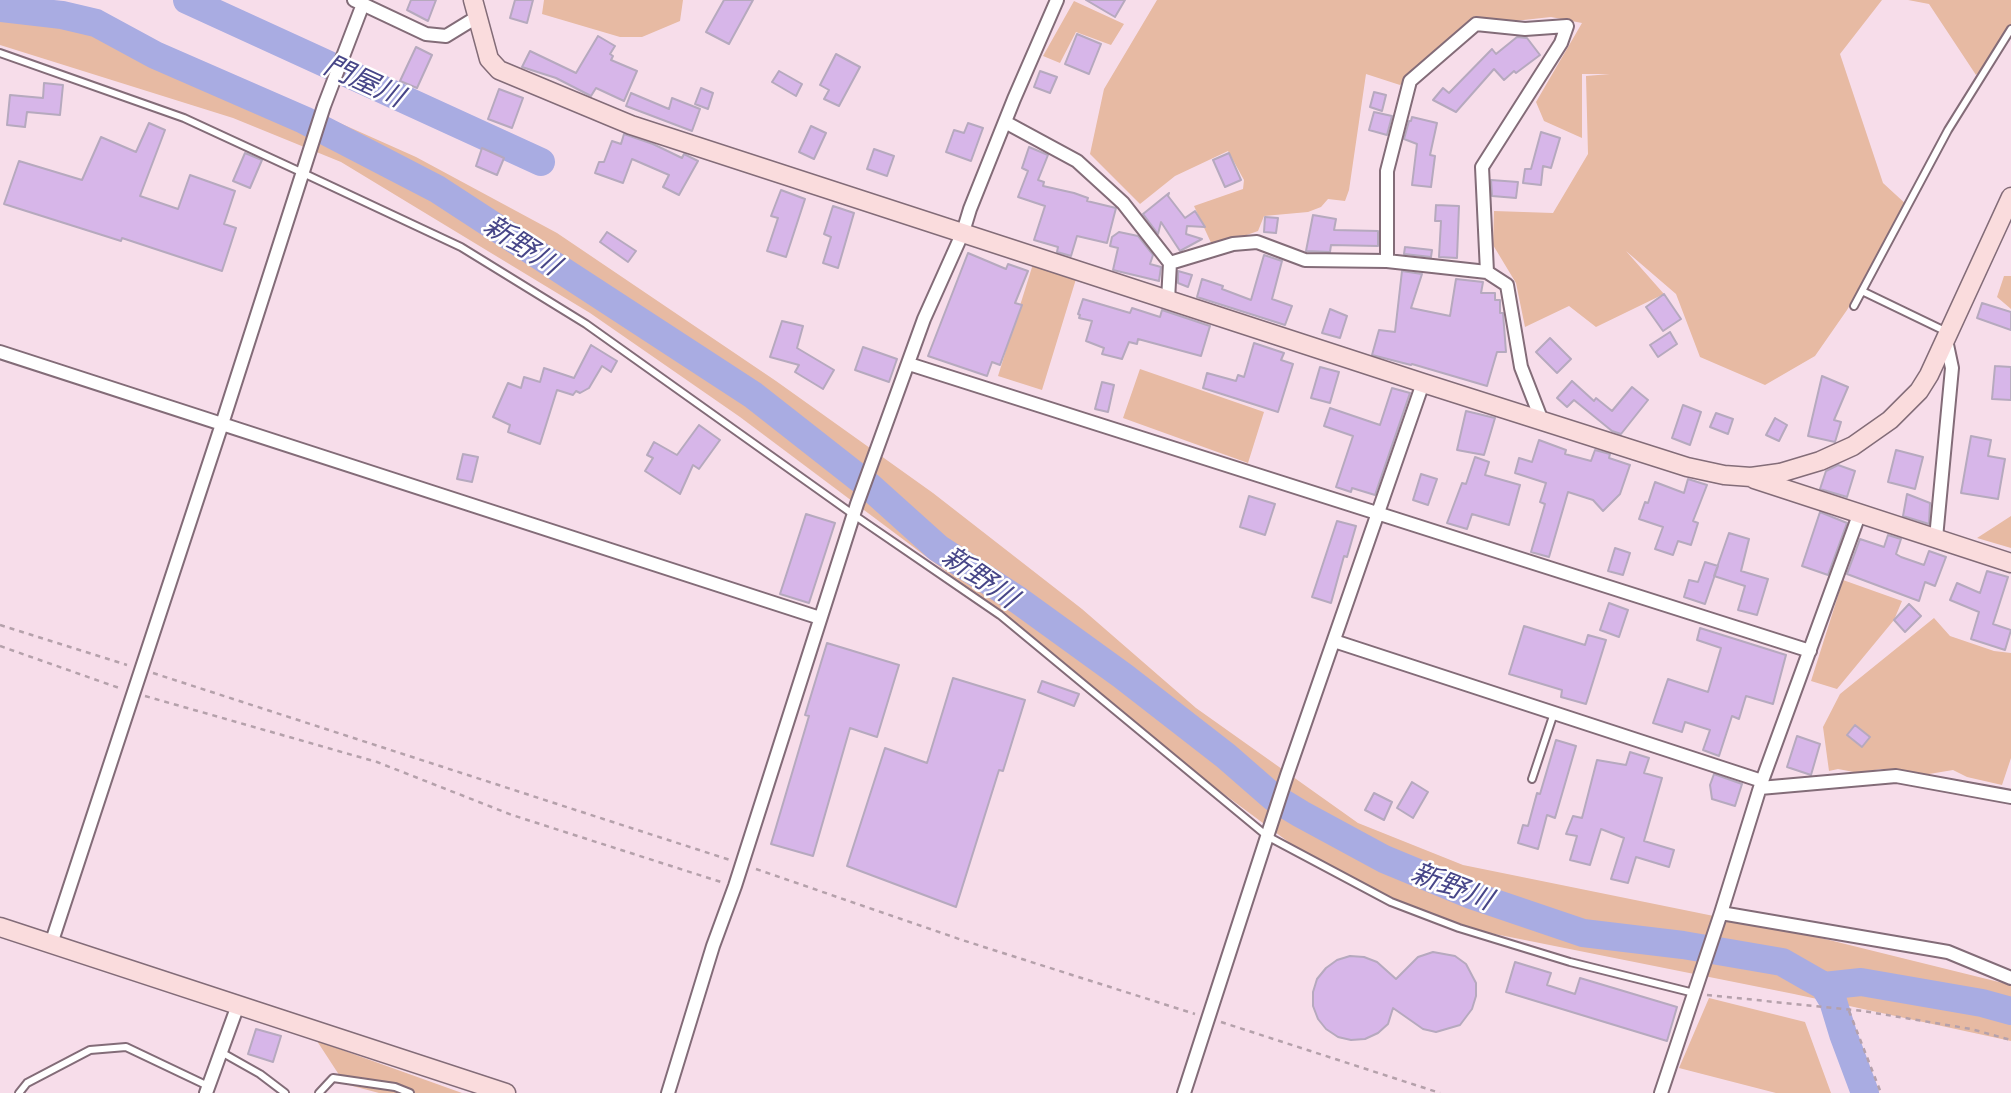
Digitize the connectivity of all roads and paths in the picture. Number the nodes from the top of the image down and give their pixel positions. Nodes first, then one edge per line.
1 (1057, 0) edge
2 (359, 2) edge
3 (475, 9) edge
4 (2011, 29) edge
5 (0, 53) edge
6 (1005, 122) junction
7 (304, 171) junction
8 (2011, 197) edge
9 (963, 232) junction
10 (1387, 261) junction
11 (1170, 264) junction
12 (1487, 272) junction
13 (1862, 291) junction
14 (1168, 300) junction
15 (1854, 306) dead end
16 (1948, 337) junction
17 (0, 352) edge
18 (909, 364) junction
19 (1423, 383) junction
20 (1542, 421) junction
21 (222, 424) junction
22 (1751, 477) junction
23 (856, 510) junction
24 (1377, 513) junction
25 (1859, 515) junction
26 (1936, 538) junction
27 (2011, 563) edge
28 (820, 618) junction
29 (0, 625) edge
30 (1334, 641) junction
31 (0, 646) edge
32 (1810, 651) junction
33 (140, 669) junction
34 (133, 693) junction
35 (1555, 713) junction
36 (1532, 779) dead end
37 (1761, 785) junction
38 (2011, 797) edge
39 (1267, 836) junction
40 (742, 864) junction
41 (735, 886) junction
42 (1721, 913) junction
43 (0, 927) edge
44 (51, 944) junction
45 (2011, 978) edge
46 (1694, 993) junction
47 (238, 1006) junction
48 (1849, 1010) junction
49 (1209, 1018) junction
50 (2011, 1040) edge
51 (220, 1052) junction
52 (207, 1090) edge
53 (19, 1093) edge
54 (285, 1093) edge
55 (319, 1093) edge
56 (410, 1093) edge
57 (506, 1093) edge
58 (667, 1093) edge
59 (1184, 1093) edge
60 (1440, 1093) edge
61 (1661, 1093) edge
62 (1881, 1093) edge

1 - 6 street
2 - 3 street
2 - 7 street
3 - 9 street
4 - 13 lane
5 - 7 lane
6 - 9 street
6 - 11 street
7 - 21 street
7 - 23 lane
8 - 16 street
9 - 14 street
9 - 18 street
10 - 11 street
10 - 12 street
10 - 12 street
11 - 14 street
12 - 20 street
13 - 15 lane
13 - 16 lane
14 - 19 street
16 - 22 street
16 - 26 street
17 - 21 street
18 - 23 street
18 - 24 street
19 - 20 street
19 - 24 street
20 - 22 street
21 - 28 street
21 - 33 street
22 - 25 street
23 - 28 street
23 - 39 lane
24 - 30 street
24 - 32 street
25 - 26 street
25 - 32 street
26 - 27 street
28 - 40 street
29 - 33 path
30 - 35 street
30 - 39 street
31 - 34 path
32 - 37 street
33 - 34 street
33 - 40 path
34 - 41 path
34 - 44 street
35 - 36 lane
35 - 37 street
37 - 38 street
37 - 42 street
39 - 46 lane
39 - 49 street
40 - 41 street
40 - 49 path
41 - 58 street
42 - 45 street
42 - 46 street
43 - 44 street
44 - 47 street
46 - 48 path
46 - 61 street
47 - 51 street
47 - 57 street
48 - 50 path
48 - 62 path
49 - 59 street
49 - 60 path
51 - 52 street
51 - 54 lane
52 - 53 lane
55 - 56 lane

